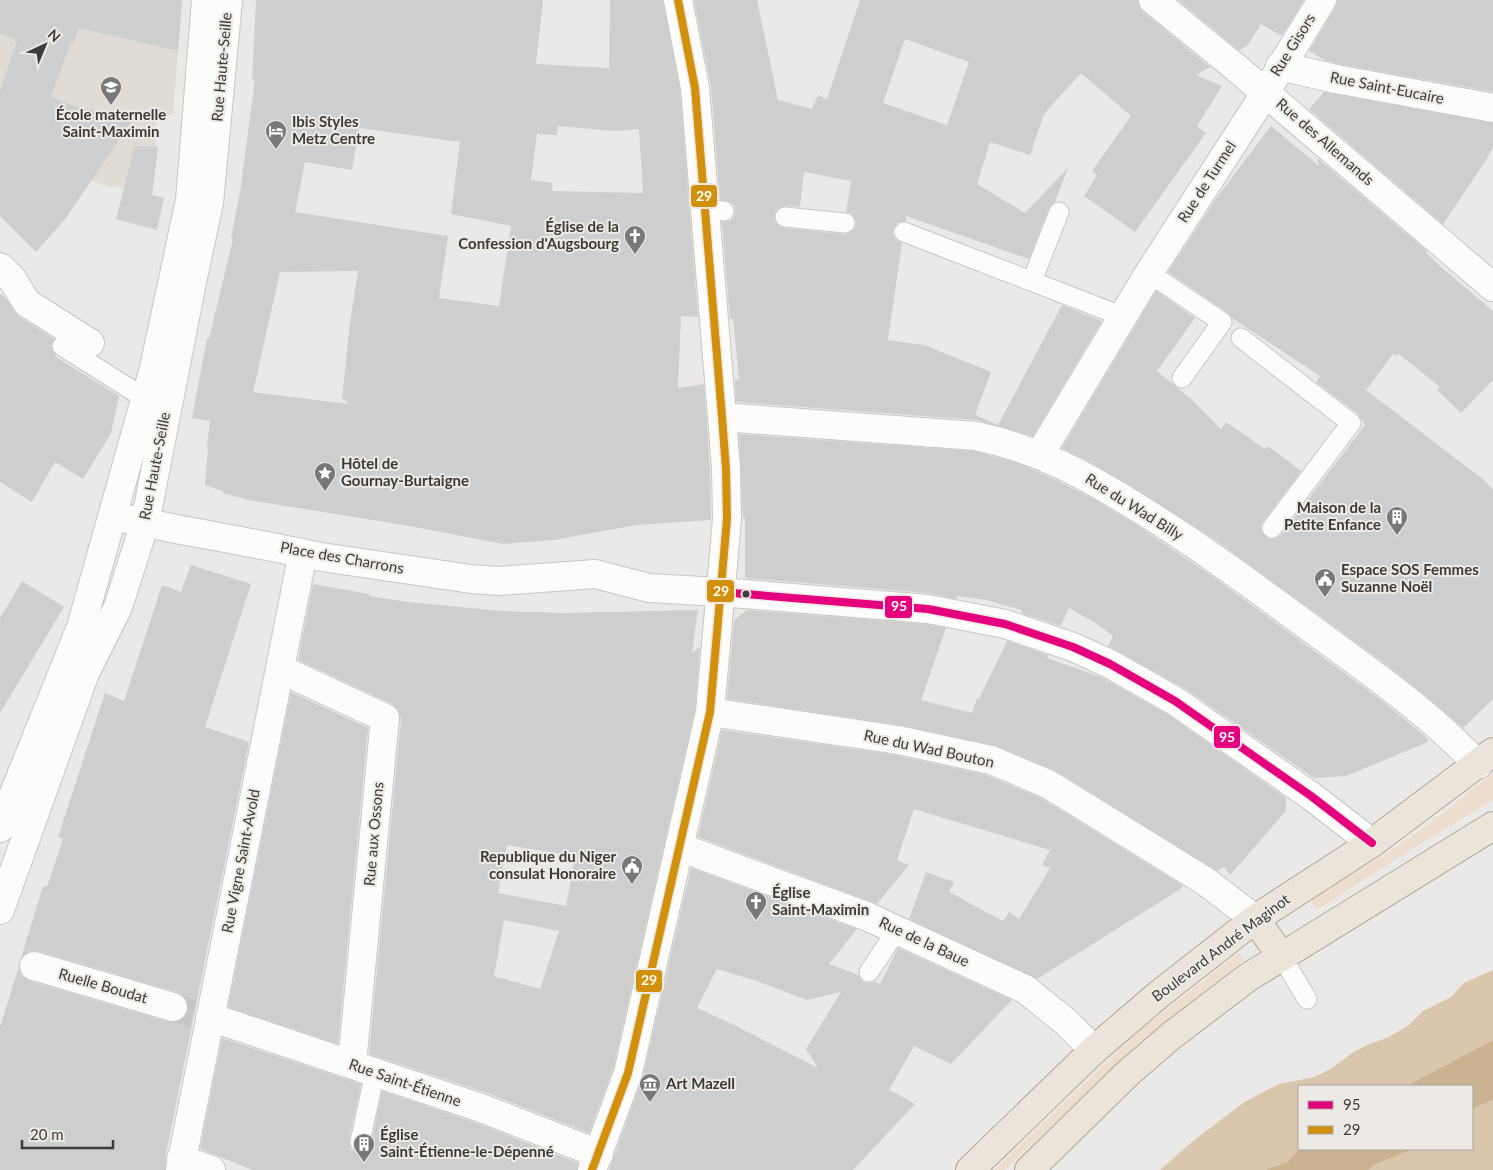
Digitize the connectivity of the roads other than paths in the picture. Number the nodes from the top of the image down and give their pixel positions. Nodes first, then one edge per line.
1 (206, 0) edge
2 (228, 0) edge
3 (678, 0) edge
4 (1153, 0) edge
5 (1322, 0) edge
6 (1280, 66) junction
7 (1265, 91) junction
8 (1493, 108) edge
9 (1059, 212) dead end
10 (784, 217) dead end
11 (845, 223) dead end
12 (904, 232) dead end
13 (6, 273) edge
14 (1149, 273) junction
15 (1032, 281) junction
16 (1493, 287) edge
17 (1124, 317) junction
18 (1240, 338) dead end
19 (90, 343) dead end
20 (62, 346) dead end
21 (1182, 378) dead end
22 (156, 403) junction
23 (722, 417) junction
24 (1040, 454) junction
25 (113, 516) junction
26 (145, 523) junction
27 (1272, 528) dead end
28 (309, 554) junction
29 (720, 592) junction
30 (280, 669) junction
31 (710, 712) junction
32 (1485, 758) edge
33 (1493, 826) edge
34 (0, 828) edge
35 (1372, 843) junction
36 (680, 847) junction
37 (0, 910) edge
38 (1255, 919) junction
39 (897, 930) junction
40 (1282, 957) junction
41 (34, 966) dead end
42 (870, 972) dead end
43 (1307, 999) dead end
44 (192, 1012) junction
45 (1094, 1050) junction
46 (363, 1068) junction
47 (360, 1142) dead end
48 (596, 1162) edge
49 (181, 1164) edge
50 (211, 1170) edge
51 (970, 1170) edge
52 (1029, 1170) edge

1 - 22 street, Rue Haute-Seille
2 - 22 street, Rue Haute-Seille
3 - 23 street
4 - 7 street, Rue des Allemands
5 - 6 street, Rue Gisors
6 - 7 street, Rue Gisors
6 - 8 street, Rue Saint-Eucaire
7 - 14 street, Rue de Turmel
7 - 16 street, Rue des Allemands
9 - 15 lane
10 - 11 lane
12 - 15 lane
13 - 19 street
14 - 17 street, Rue de Turmel
14 - 21 lane
15 - 17 lane
17 - 24 street, Rue de Turmel
18 - 27 lane
20 - 22 lane
22 - 25 street, Rue Haute-Seille
22 - 26 street, Rue Haute-Seille
23 - 24 street, Rue du Wad Billy
23 - 29 street
24 - 32 street, Rue du Wad Billy
25 - 26 street, Place des Charrons
25 - 34 street, Rue Haute-Seille
26 - 28 street, Place des Charrons
26 - 37 street, Rue Haute-Seille
28 - 29 street, Place des Charrons
28 - 30 street, Rue Vigne Saint-Avold
29 - 31 street
29 - 35 street, Place des Charrons
30 - 44 street, Rue Vigne Saint-Avold
30 - 46 street, Rue aux Ossons
31 - 36 street
31 - 38 street, Rue du Wad Bouton
32 - 35 main road, Boulevard André Maginot
33 - 40 main road
35 - 38 main road, Boulevard André Maginot
36 - 39 street, Rue de la Baue
36 - 48 street
38 - 40 main road
38 - 45 main road, Boulevard André Maginot
39 - 42 lane
39 - 45 street, Rue de la Baue
40 - 43 lane
40 - 52 main road
41 - 44 street, Ruelle Boudat
44 - 46 street, Rue Saint-Étienne
44 - 49 street, Rue Vigne Saint-Avold
45 - 51 main road, Boulevard André Maginot
46 - 47 lane
46 - 48 street, Rue Saint-Étienne
49 - 50 street

